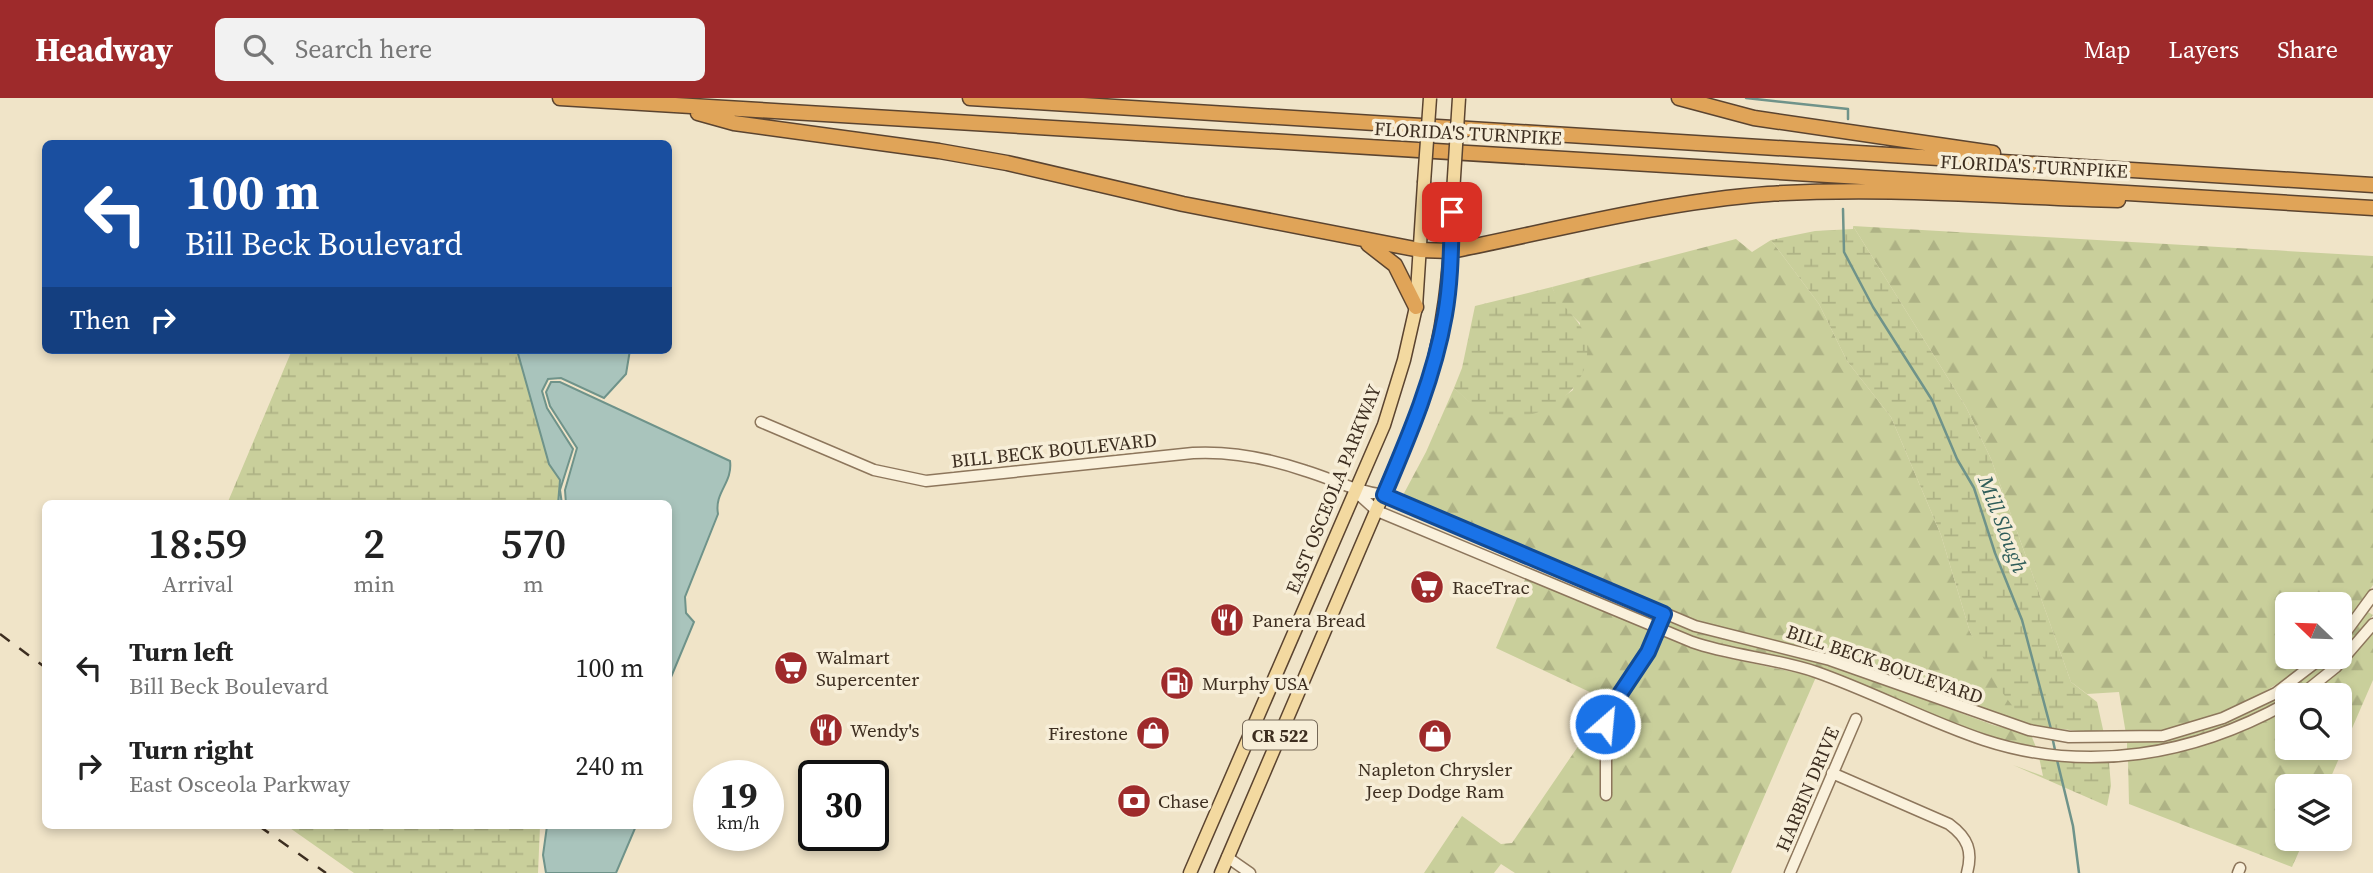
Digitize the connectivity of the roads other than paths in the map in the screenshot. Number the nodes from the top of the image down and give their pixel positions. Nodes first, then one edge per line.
1 (560, 98) edge
2 (970, 98) edge
3 (1430, 98) edge
4 (1459, 98) edge
5 (1679, 98) edge
6 (669, 105) junction
7 (2064, 165) junction
8 (2373, 185) edge
9 (2329, 205) junction
10 (2373, 208) edge
11 (1354, 237) junction
12 (1420, 250) junction
13 (1451, 251) junction
14 (1416, 307) junction
15 (761, 422) dead end
16 (1356, 492) junction
17 (1384, 495) junction
18 (1377, 511) junction
19 (2373, 595) edge
20 (2369, 608) edge
21 (1664, 614) junction
22 (2373, 624) edge
23 (2352, 627) edge
24 (1658, 628) junction
25 (2308, 669) edge
26 (2316, 683) edge
27 (2275, 708) edge
28 (1856, 719) dead end
29 (1832, 773) junction
30 (1606, 795) dead end
31 (1227, 857) junction
32 (1791, 872) edge
33 (1190, 873) edge
34 (1220, 873) edge
35 (1250, 873) edge
36 (1967, 873) edge

1 - 6 highway, FLORIDA'S TURNPIKE
2 - 7 highway, FLORIDA'S TURNPIKE
3 - 12 main road, EAST OSCEOLA PARKWAY / CR 522, bridge
4 - 13 main road, CR 522, bridge
5 - 7 highway
6 - 9 highway, FLORIDA'S TURNPIKE
6 - 11 highway
7 - 8 highway, FLORIDA'S TURNPIKE
9 - 10 highway, FLORIDA'S TURNPIKE
9 - 13 highway
11 - 12 highway
11 - 14 highway
12 - 13 highway
12 - 14 main road, EAST OSCEOLA PARKWAY / CR 522
13 - 17 main road, CR 522
14 - 16 main road, EAST OSCEOLA PARKWAY / CR 522
15 - 16 street, BILL BECK BOULEVARD
16 - 17 street, BILL BECK BOULEVARD
16 - 18 street, BILL BECK BOULEVARD
16 - 33 main road, EAST OSCEOLA PARKWAY / CR 522
17 - 18 main road, CR 522
17 - 21 street, BILL BECK BOULEVARD
18 - 24 street, BILL BECK BOULEVARD
18 - 31 main road, CR 522
19 - 20 street
20 - 23 street
21 - 24 street
21 - 25 street, BILL BECK BOULEVARD
22 - 26 street
24 - 27 street, BILL BECK BOULEVARD
24 - 30 street
28 - 29 street, HARBIN DRIVE
29 - 32 street, HARBIN DRIVE
29 - 36 street
31 - 34 main road, CR 522
31 - 35 street

